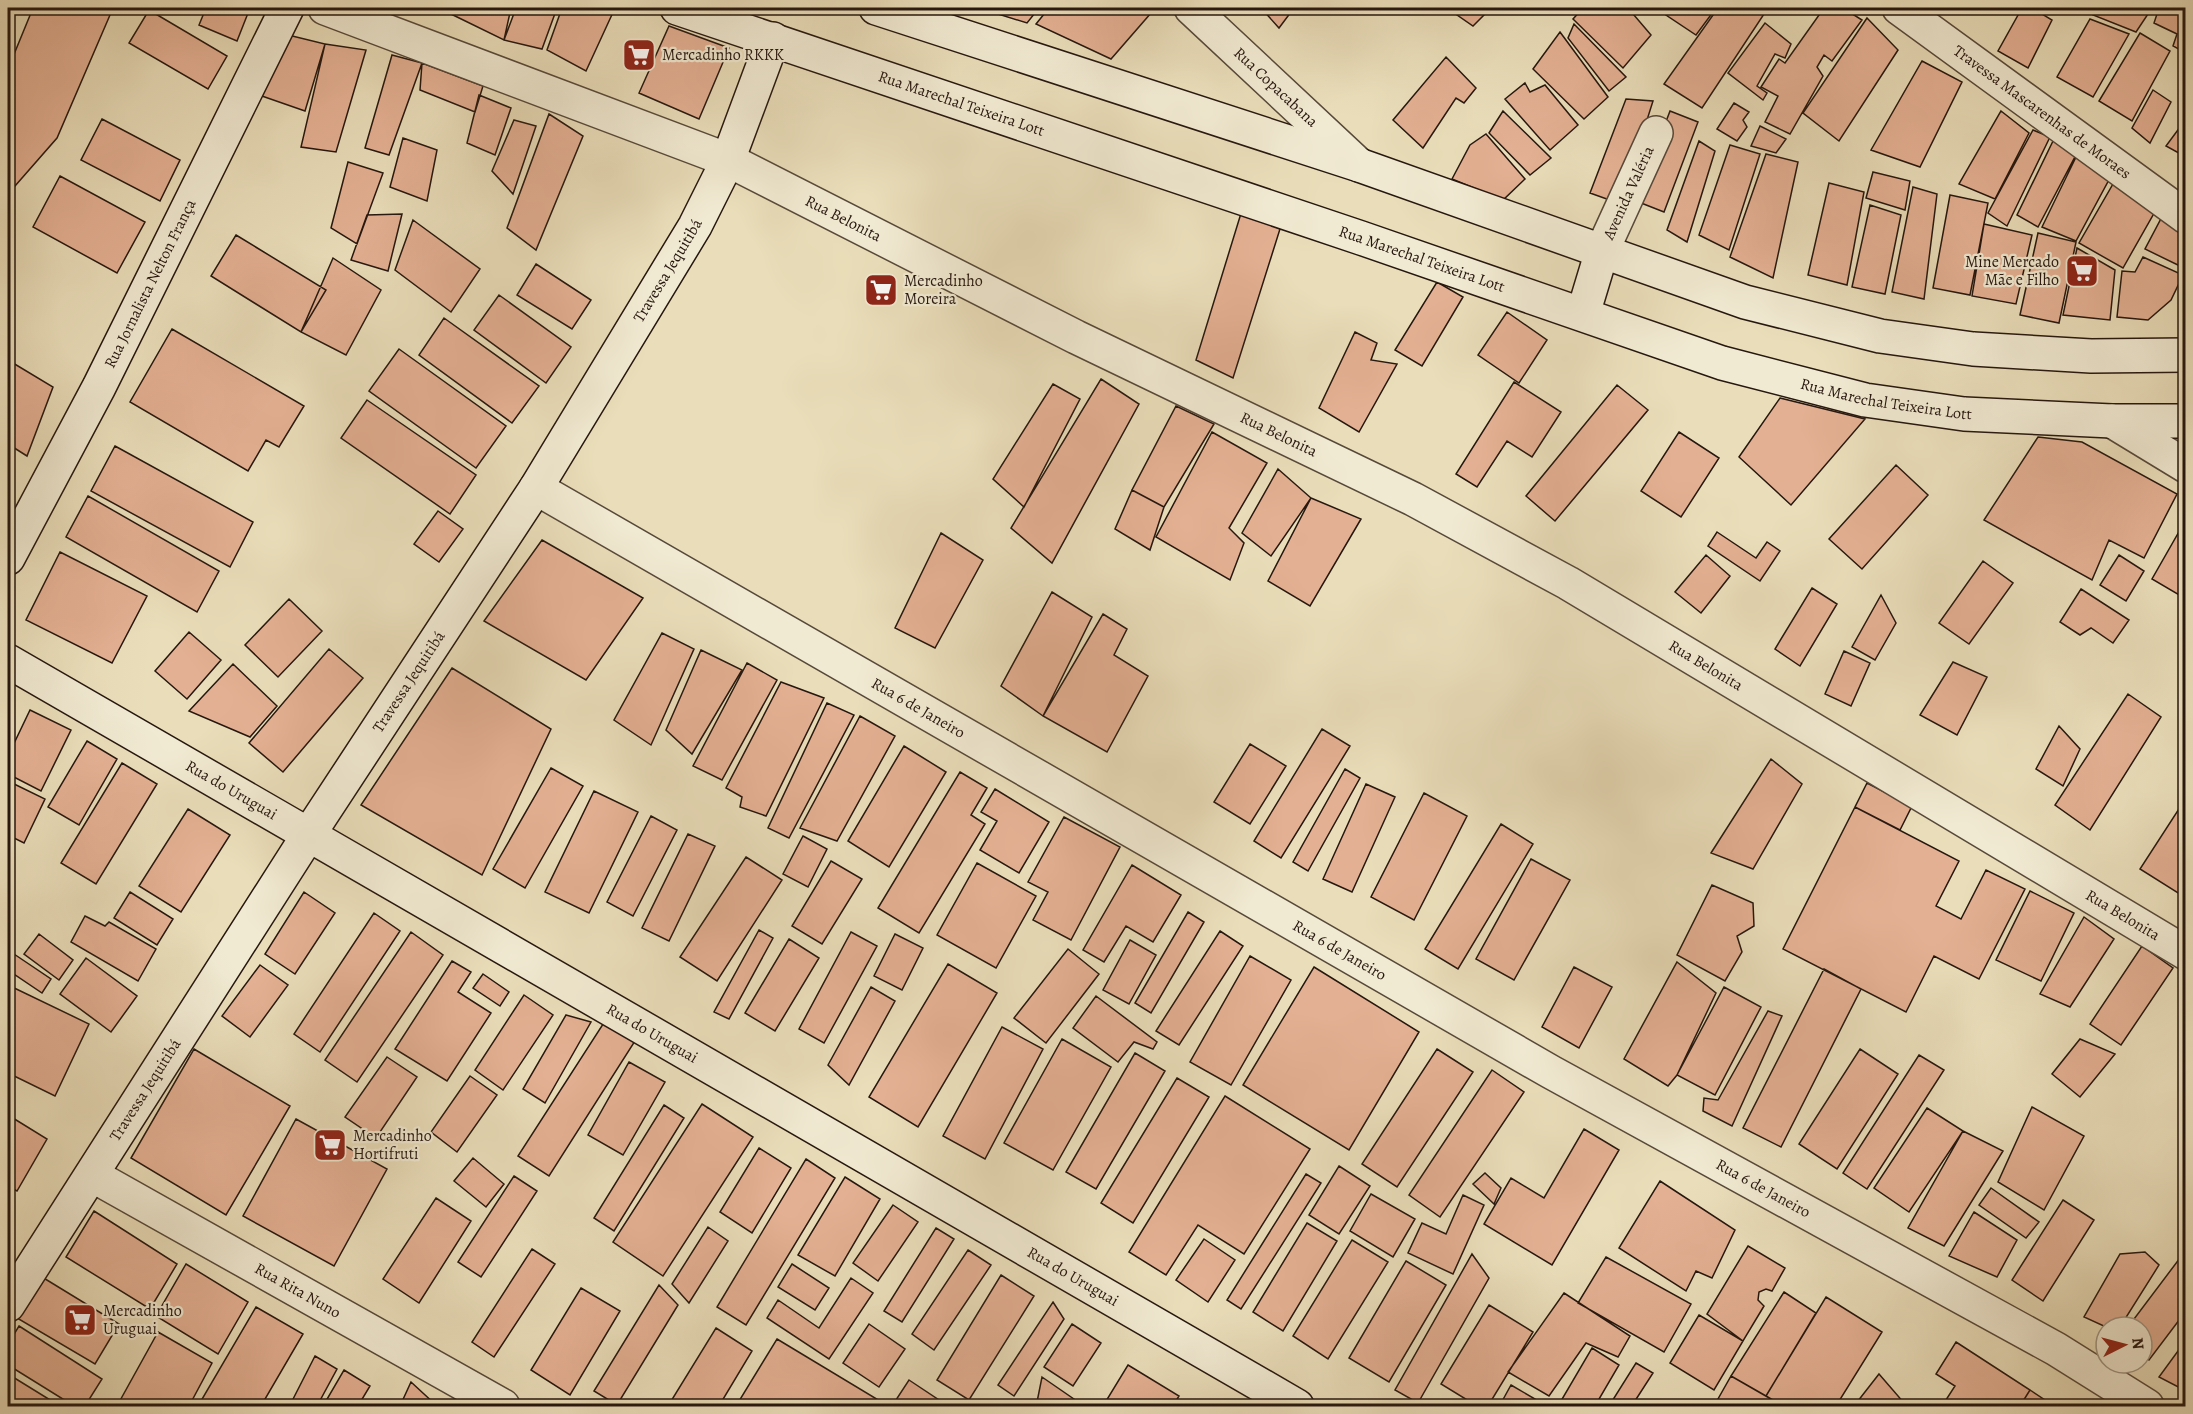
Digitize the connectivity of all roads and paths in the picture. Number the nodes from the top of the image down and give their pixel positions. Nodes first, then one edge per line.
1 (287, 8) edge
2 (325, 8) edge
3 (677, 8) edge
4 (876, 8) edge
5 (1191, 8) edge
6 (1899, 8) edge
7 (772, 39) junction
8 (1656, 133) dead end
9 (728, 160) junction
10 (1359, 165) junction
11 (2186, 217) edge
12 (1602, 250) junction
13 (1583, 314) junction
14 (2186, 355) edge
15 (2112, 421) junction
16 (2186, 421) edge
17 (2186, 466) edge
18 (536, 488) junction
19 (8, 558) edge
20 (8, 661) edge
21 (309, 834) junction
22 (2186, 953) edge
23 (92, 1175) junction
24 (8, 1305) edge
25 (503, 1407) edge
26 (1298, 1407) edge
27 (2146, 1407) edge

1 - 19 street, Rua Jornalista Nelton França
2 - 9 street, Rua Belonita
3 - 7 street, Rua Marechal Teixeira Lott
4 - 10 street
5 - 10 street, Rua Copacabana
6 - 11 street, Travessa Mascarenhas de Moraes
7 - 9 street, Travessa Jequitibá
7 - 13 street, Rua Marechal Teixeira Lott
8 - 12 street, Avenida Valéria
9 - 18 street, Travessa Jequitibá
9 - 22 street, Rua Belonita
10 - 12 street
12 - 13 street, Avenida Valéria
12 - 14 street
13 - 15 street, Rua Marechal Teixeira Lott
15 - 16 street, Rua Marechal Teixeira Lott
15 - 17 street
18 - 21 street, Travessa Jequitibá
18 - 27 street, Rua 6 de Janeiro
20 - 21 street, Rua do Uruguai
21 - 23 street, Travessa Jequitibá
21 - 26 street, Rua do Uruguai
23 - 24 street, Travessa Jequitibá
23 - 25 street, Rua Rita Nuno

